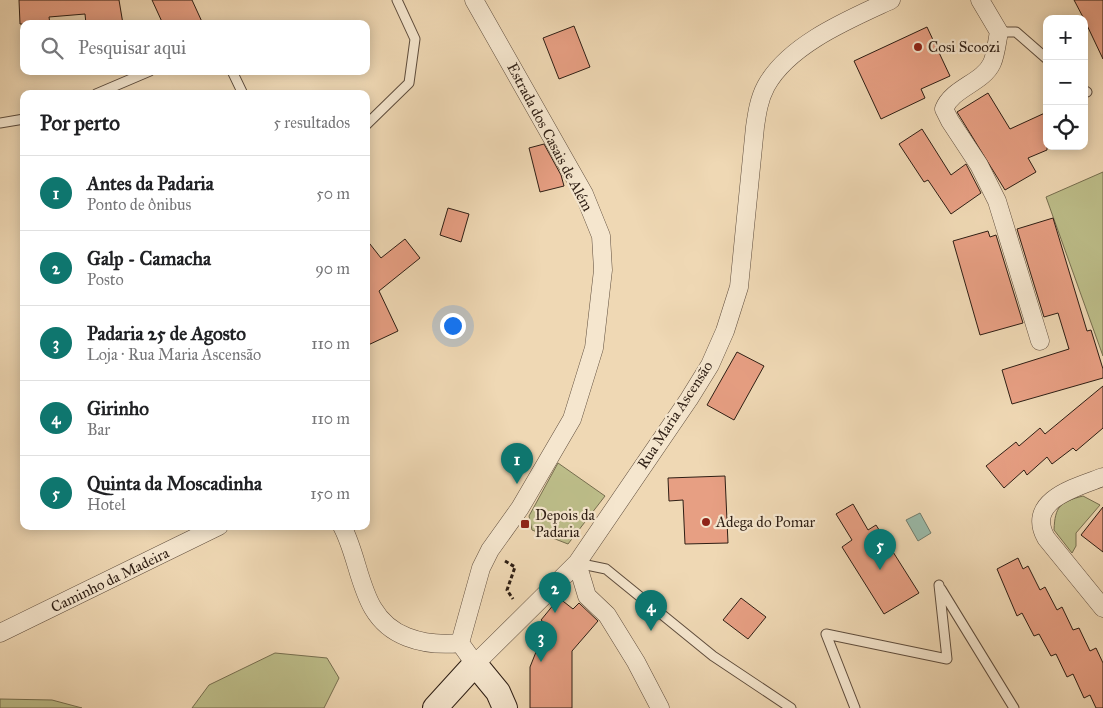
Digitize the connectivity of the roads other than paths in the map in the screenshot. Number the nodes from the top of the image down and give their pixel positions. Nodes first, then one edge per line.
1 (397, 0) edge
2 (474, 0) edge
3 (891, 0) edge
4 (980, 0) edge
5 (999, 32) junction
6 (1043, 56) edge
7 (141, 75) edge
8 (234, 75) edge
9 (105, 90) edge
10 (242, 90) edge
11 (20, 120) edge
12 (370, 121) edge
13 (0, 123) edge
14 (1040, 341) dead end
15 (1103, 477) edge
16 (212, 530) edge
17 (344, 530) edge
18 (577, 563) junction
19 (1103, 608) edge
20 (0, 633) edge
21 (460, 643) junction
22 (475, 664) junction
23 (435, 708) edge
24 (505, 708) edge
25 (660, 708) edge
26 (791, 708) edge
27 (855, 708) edge
28 (1014, 708) edge

1 - 12 lane
2 - 21 street, Estrada dos Casais de Além
3 - 18 street, Rua Maria Ascensão
4 - 5 street
5 - 6 lane
5 - 14 street
7 - 9 lane
8 - 10 lane
11 - 13 lane
15 - 19 street
16 - 20 street, Caminho da Madeira
17 - 21 street
18 - 22 street, Rua Maria Ascensão
18 - 25 street
18 - 26 lane
21 - 22 street
22 - 23 main road
22 - 24 main road
27 - 28 lane

